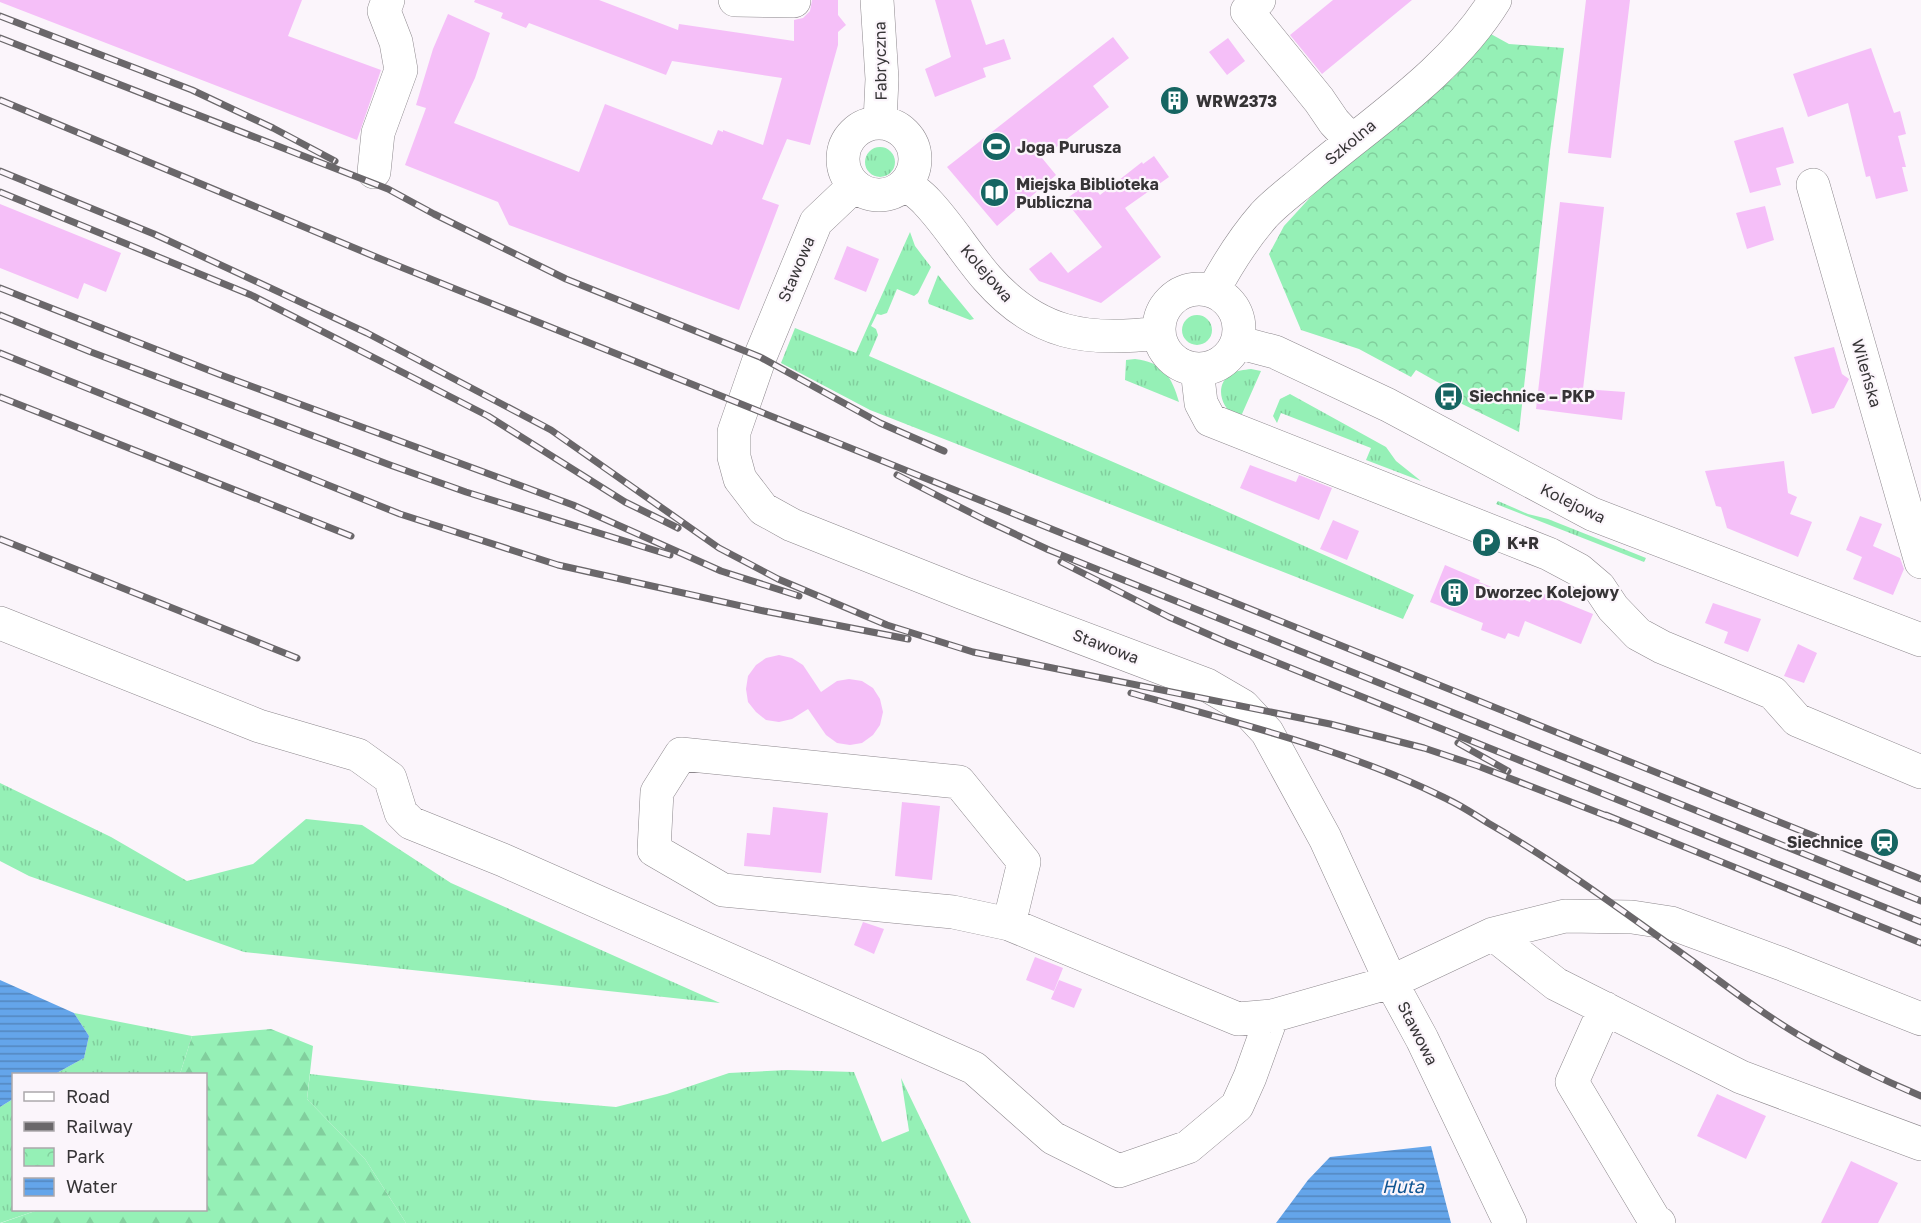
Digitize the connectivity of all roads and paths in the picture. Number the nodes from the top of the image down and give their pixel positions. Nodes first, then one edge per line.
1 (388, 0) edge
2 (735, 0) edge
3 (877, 0) edge
4 (1259, 0) edge
5 (1495, 0) edge
6 (794, 1) edge
7 (880, 123) junction
8 (1351, 140) junction
9 (374, 172) dead end
10 (906, 184) junction
11 (1813, 185) dead end
12 (854, 186) junction
13 (1213, 291) junction
14 (1158, 333) junction
15 (1237, 342) junction
16 (1197, 369) junction
17 (1921, 562) edge
18 (0, 623) edge
19 (1921, 640) edge
20 (1921, 772) edge
21 (1009, 924) junction
22 (1492, 934) junction
23 (1391, 982) junction
24 (1605, 1008) junction
25 (1272, 1016) junction
26 (1921, 1019) edge
27 (1921, 1144) edge
28 (1510, 1223) edge
29 (1659, 1223) edge

1 - 9 street
2 - 6 street
3 - 7 street, Fabryczna
4 - 8 street
5 - 8 street, Szkolna
7 - 10 street
7 - 12 street
8 - 13 street, Szkolna
10 - 12 street
10 - 14 street, Kolejowa
11 - 17 street, Wileńska
12 - 23 street, Stawowa
13 - 14 street
13 - 15 street
14 - 16 street
15 - 16 street
15 - 19 street, Kolejowa
16 - 20 street
18 - 25 street
21 - 21 street
21 - 25 street
22 - 23 street
22 - 24 street
22 - 26 street
23 - 25 street
23 - 28 street, Stawowa
24 - 27 street
24 - 29 street

